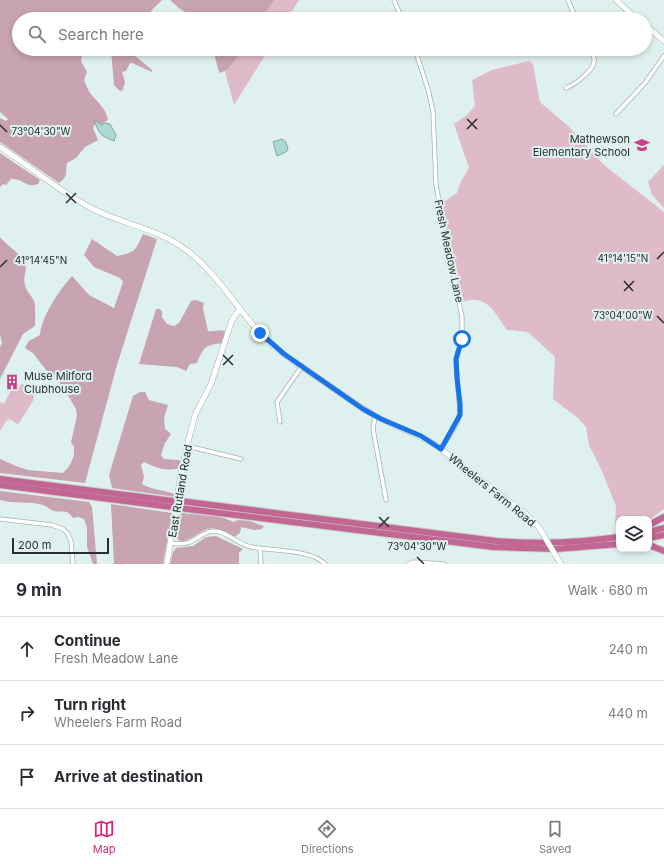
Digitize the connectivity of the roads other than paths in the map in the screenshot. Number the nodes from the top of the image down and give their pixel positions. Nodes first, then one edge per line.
1 (394, 0) edge
2 (568, 0) edge
3 (616, 0) edge
4 (399, 12) edge
5 (573, 12) edge
6 (629, 12) edge
7 (652, 30) edge
8 (663, 38) edge
9 (417, 56) edge
10 (593, 56) edge
11 (664, 56) edge
12 (566, 88) dead end
13 (616, 114) dead end
14 (0, 147) edge
15 (240, 309) junction
16 (302, 366) junction
17 (375, 416) junction
18 (280, 422) dead end
19 (187, 446) junction
20 (441, 449) junction
21 (241, 458) dead end
22 (0, 479) edge
23 (0, 485) edge
24 (386, 500) dead end
25 (173, 504) junction
26 (180, 505) junction
27 (664, 517) edge
28 (0, 519) edge
29 (652, 523) edge
30 (664, 528) edge
31 (652, 531) edge
32 (616, 534) edge
33 (664, 535) edge
34 (616, 537) edge
35 (652, 537) edge
36 (578, 541) junction
37 (171, 544) junction
38 (616, 544) edge
39 (652, 546) edge
40 (260, 548) junction
41 (664, 551) edge
42 (73, 564) edge
43 (167, 564) edge
44 (261, 564) edge
45 (325, 564) edge
46 (408, 564) edge
47 (444, 564) edge
48 (561, 564) edge

1 - 4 street
2 - 5 street
3 - 6 main road
7 - 8 main road
9 - 20 street, Fresh Meadow Lane
10 - 12 street
11 - 13 street
14 - 15 main road, Wheelers Farm Road
15 - 16 main road, Wheelers Farm Road
15 - 19 main road, East Rutland Road
16 - 17 main road, Wheelers Farm Road
16 - 18 street
17 - 20 main road, Wheelers Farm Road
17 - 24 street
19 - 21 street
19 - 37 main road, East Rutland Road
20 - 48 main road, Wheelers Farm Road, bridge
22 - 25 highway
23 - 25 highway
25 - 26 highway, bridge
26 - 36 highway
26 - 38 highway
27 - 29 highway
28 - 42 street
30 - 31 highway
32 - 36 highway
33 - 35 highway
34 - 36 highway
37 - 40 street
37 - 43 main road, East Rutland Road
39 - 41 highway
40 - 44 street
40 - 45 street
46 - 47 street

